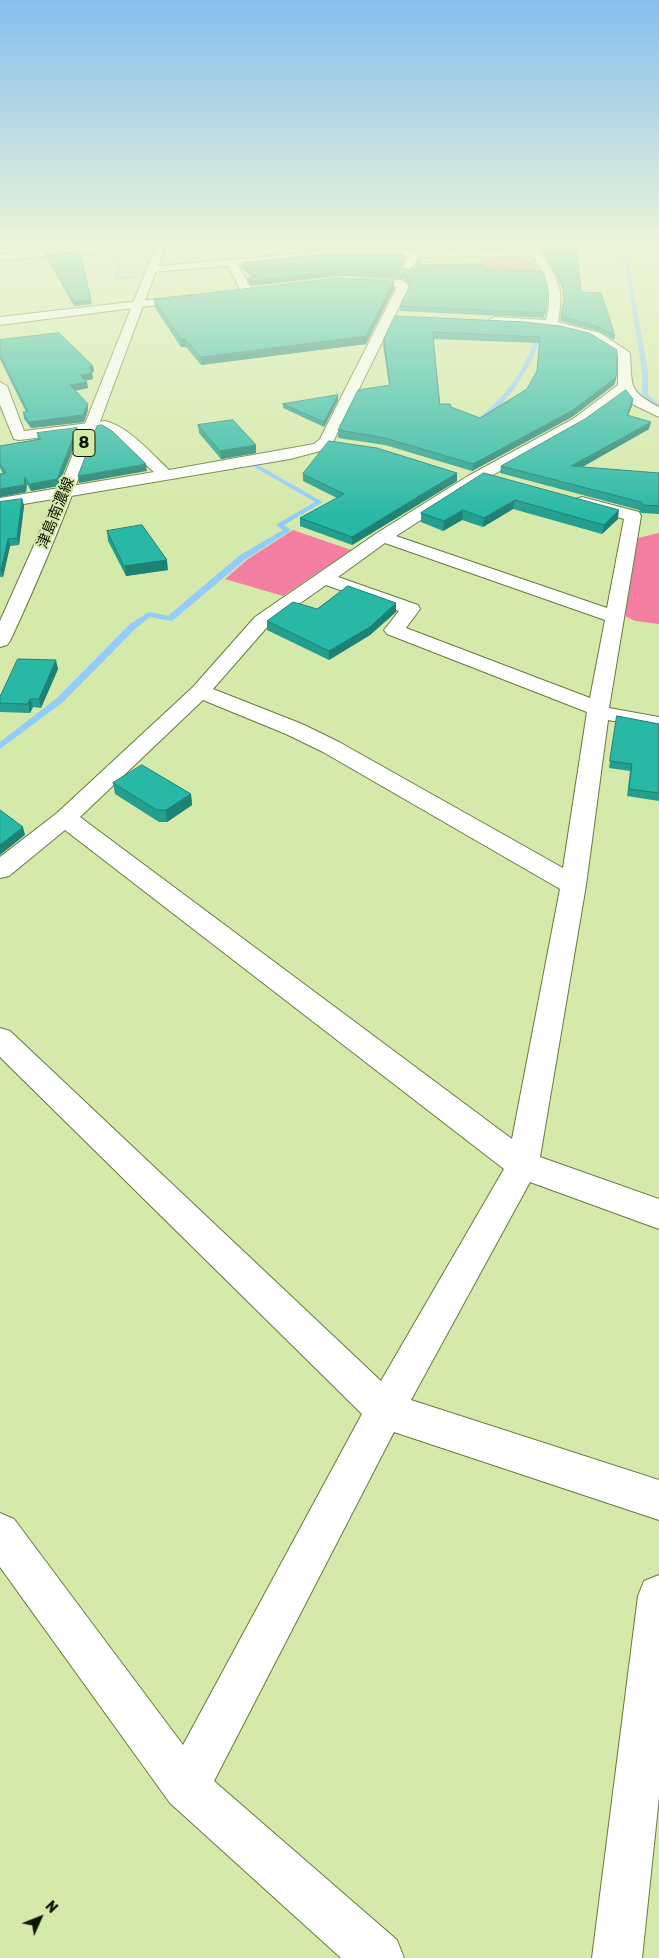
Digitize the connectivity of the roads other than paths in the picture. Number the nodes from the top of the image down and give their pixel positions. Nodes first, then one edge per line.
1 (125, 334) edge
2 (385, 334) edge
3 (592, 334) edge
4 (0, 386) edge
5 (625, 386) junction
6 (659, 413) edge
7 (90, 426) junction
8 (326, 442) junction
9 (341, 444) edge
10 (455, 473) edge
11 (166, 475) junction
12 (478, 477) junction
13 (510, 482) edge
14 (65, 492) junction
15 (567, 498) edge
16 (0, 503) edge
17 (383, 537) junction
18 (324, 578) junction
19 (615, 617) junction
20 (6, 618) edge
21 (0, 642) edge
22 (200, 691) junction
23 (599, 711) junction
24 (659, 724) edge
25 (65, 818) junction
26 (0, 870) edge
27 (573, 885) junction
28 (0, 1039) edge
29 (523, 1164) junction
30 (659, 1214) edge
31 (385, 1410) junction
32 (659, 1500) edge
33 (0, 1533) edge
34 (659, 1596) edge
35 (186, 1787) junction
36 (379, 1958) edge
37 (617, 1958) edge

1 - 7 street, 津島南濃線 / 8
2 - 8 street
3 - 5 street
4 - 7 street
5 - 6 street
5 - 12 street
7 - 11 street
7 - 14 street, 津島南濃線 / 8
8 - 9 street
8 - 11 street
10 - 12 street
11 - 14 street
12 - 13 street
12 - 17 street
14 - 16 street
14 - 20 street, 津島南濃線 / 8
15 - 19 street
17 - 18 street
17 - 19 street
18 - 22 street
18 - 23 street
19 - 23 street
20 - 21 street, 津島南濃線 / 8
22 - 25 street
22 - 27 street
23 - 24 street
23 - 27 street
25 - 26 street
25 - 29 street
27 - 29 street
28 - 31 street
29 - 30 street
29 - 31 street
31 - 32 street
31 - 35 street
33 - 35 street
34 - 37 street
35 - 36 street

